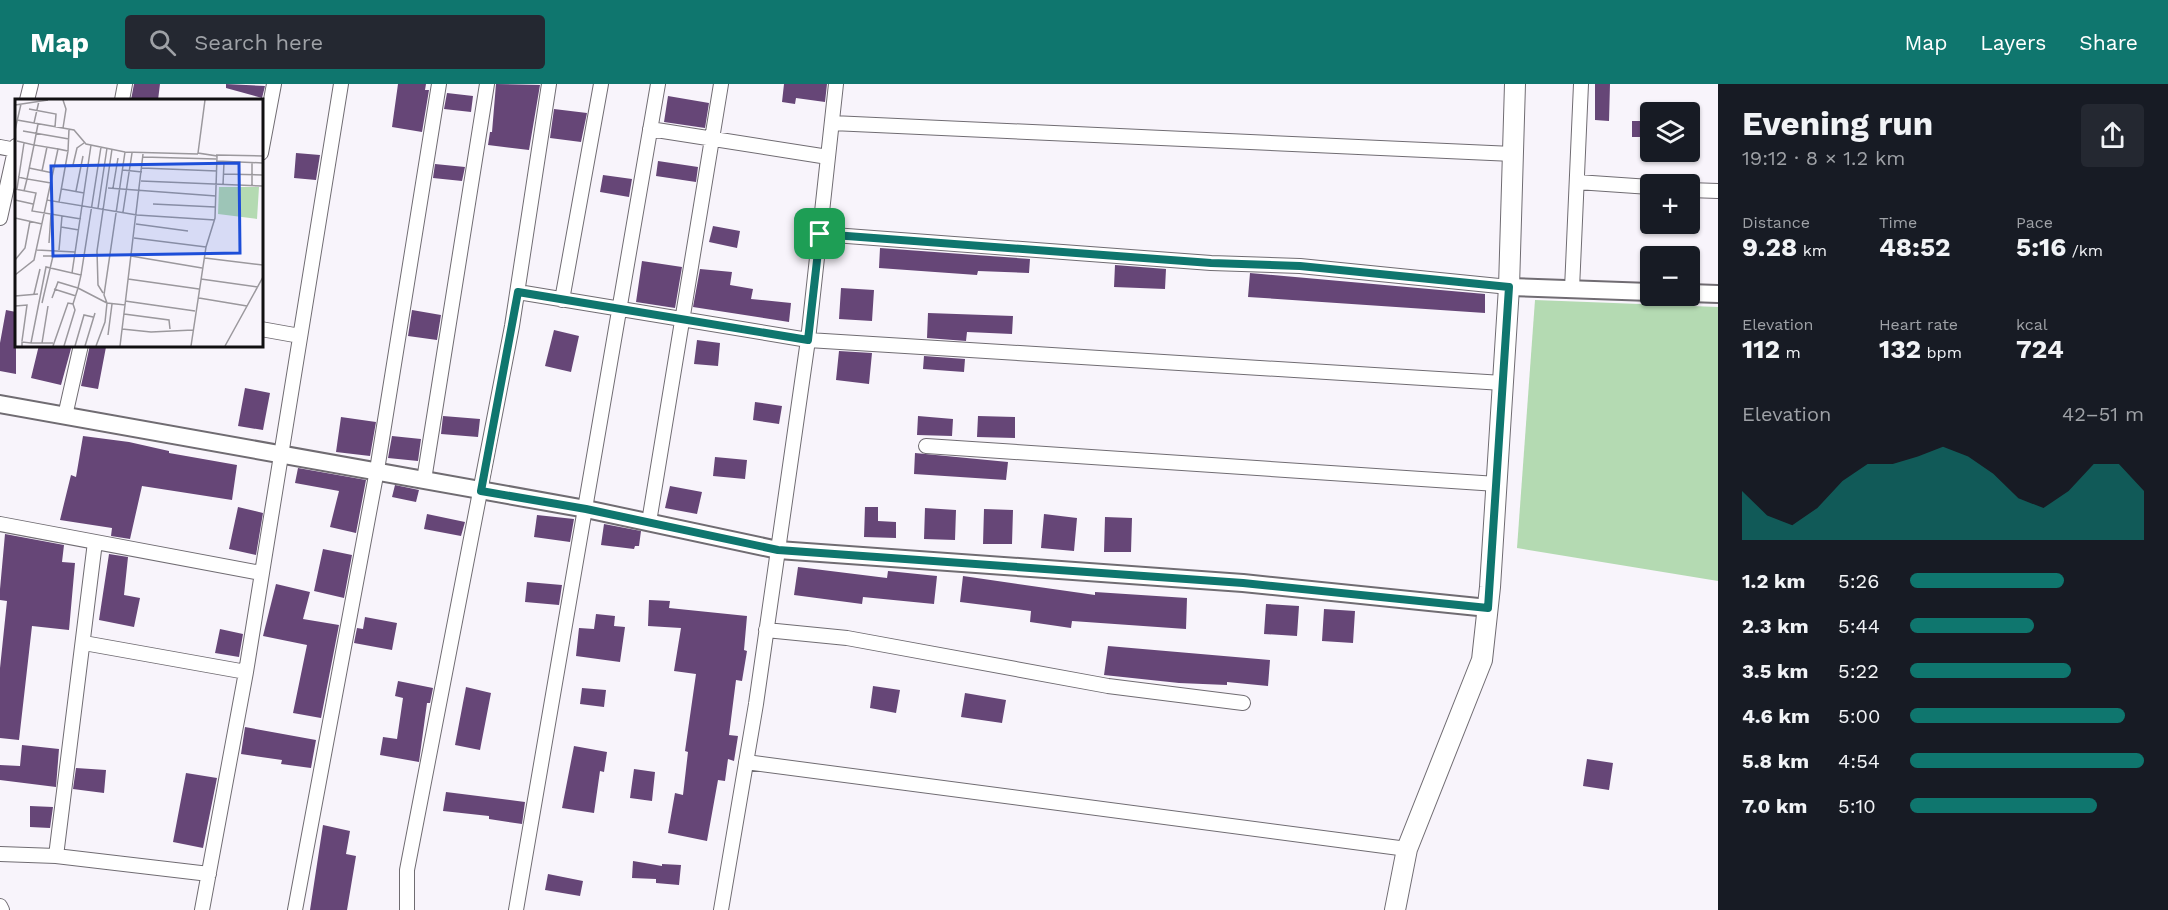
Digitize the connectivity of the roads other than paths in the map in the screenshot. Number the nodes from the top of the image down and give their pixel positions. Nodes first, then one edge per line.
1 (31, 84) edge
2 (125, 84) edge
3 (274, 84) edge
4 (341, 84) edge
5 (439, 84) edge
6 (487, 84) edge
7 (549, 84) edge
8 (601, 84) edge
9 (657, 84) edge
10 (721, 84) edge
11 (836, 84) edge
12 (1515, 84) edge
13 (1581, 84) edge
14 (27, 99) edge
15 (122, 99) edge
16 (832, 123) junction
17 (650, 129) junction
18 (712, 140) junction
19 (0, 147) edge
20 (15, 148) edge
21 (262, 148) edge
22 (15, 152) edge
23 (1513, 154) junction
24 (828, 157) junction
25 (1577, 182) junction
26 (1640, 186) edge
27 (1700, 190) edge
28 (1718, 191) edge
29 (0, 218) edge
30 (820, 234) junction
31 (1509, 287) junction
32 (1572, 289) junction
33 (518, 292) junction
34 (1640, 292) edge
35 (1700, 293) edge
36 (1718, 294) edge
37 (562, 300) junction
38 (620, 310) junction
39 (684, 318) junction
40 (262, 329) edge
41 (300, 336) junction
42 (808, 340) junction
43 (81, 346) edge
44 (1503, 383) junction
45 (0, 404) edge
46 (64, 416) junction
47 (926, 446) dead end
48 (282, 456) junction
49 (377, 470) junction
50 (424, 480) junction
51 (1497, 484) junction
52 (481, 491) junction
53 (586, 509) junction
54 (649, 522) junction
55 (0, 524) edge
56 (94, 542) junction
57 (778, 550) junction
58 (261, 573) junction
59 (1488, 608) junction
60 (766, 630) junction
61 (84, 643) junction
62 (246, 672) junction
63 (1243, 703) dead end
64 (746, 762) junction
65 (1407, 849) junction
66 (0, 854) edge
67 (56, 856) junction
68 (209, 874) junction
69 (202, 910) edge
70 (295, 910) edge
71 (407, 910) edge
72 (516, 910) edge
73 (722, 910) edge
74 (1395, 910) edge

1 - 14 street
2 - 15 street
3 - 21 street
4 - 41 street
5 - 49 street
6 - 50 street
7 - 33 street
8 - 37 street
9 - 17 street
10 - 18 street
11 - 16 street
12 - 23 main road
13 - 25 street
16 - 23 street
16 - 24 street
17 - 18 street
17 - 38 street
18 - 24 street
18 - 39 street
19 - 20 street
22 - 29 street
23 - 31 main road
24 - 30 street
25 - 26 street
25 - 32 street
27 - 28 street
30 - 31 street
30 - 42 street
31 - 32 street
31 - 44 main road
32 - 34 street
33 - 37 street
33 - 52 street
35 - 36 street
37 - 38 street
38 - 39 street
38 - 53 street
39 - 42 street
39 - 54 street
40 - 41 street
41 - 48 street
42 - 44 street
42 - 57 street
43 - 46 street
44 - 51 main road
45 - 46 street
46 - 48 street
47 - 51 street
48 - 49 street
48 - 58 street
49 - 50 street
49 - 70 street
50 - 52 street
51 - 59 main road
52 - 53 street
52 - 71 street
53 - 54 street
53 - 72 street
54 - 57 street
55 - 56 street
56 - 58 street
56 - 61 street
57 - 59 street
57 - 60 street
58 - 62 street
59 - 65 main road
60 - 63 street
60 - 64 street
61 - 62 street
61 - 67 street
62 - 68 street
64 - 65 street
64 - 73 street
65 - 74 main road
66 - 67 street
67 - 68 street
68 - 69 street

